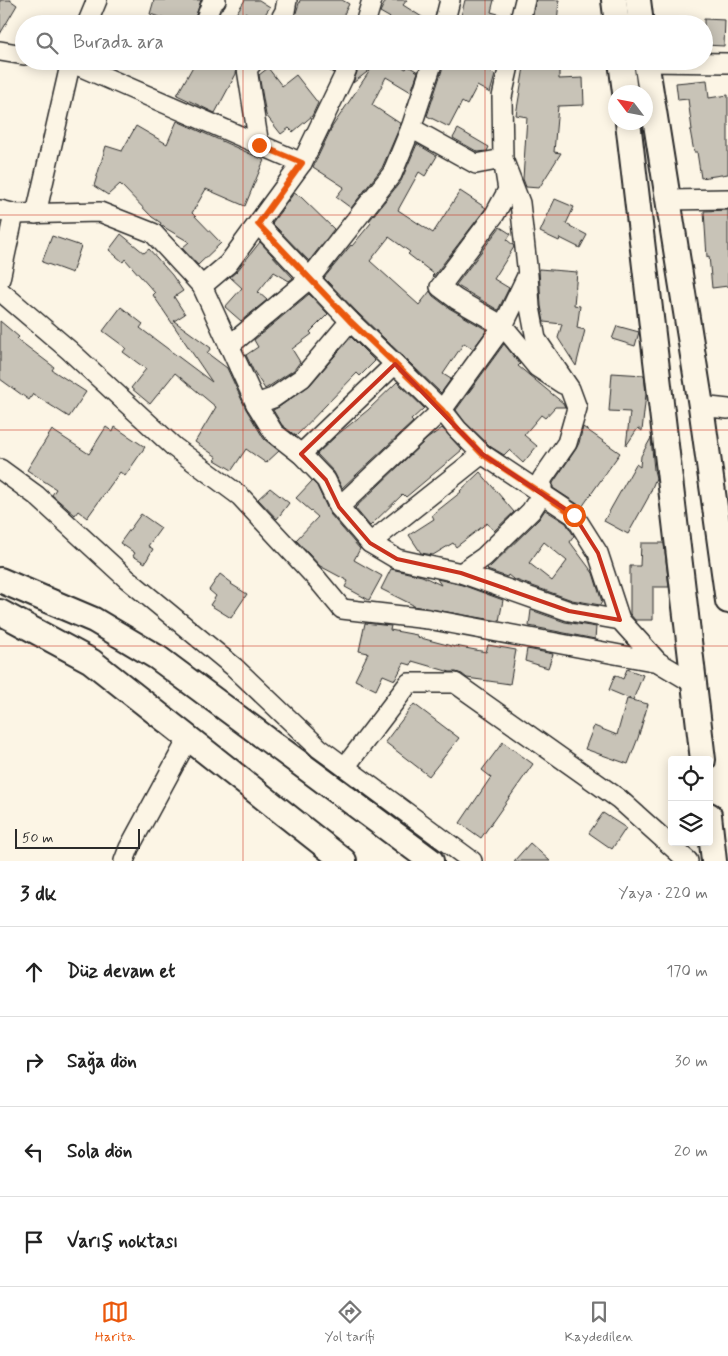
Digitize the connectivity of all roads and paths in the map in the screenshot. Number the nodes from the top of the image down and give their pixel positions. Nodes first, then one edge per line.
1 (97, 0) edge
2 (216, 0) edge
3 (287, 0) edge
4 (372, 0) edge
5 (450, 0) edge
6 (524, 0) edge
7 (614, 0) edge
8 (638, 0) edge
9 (91, 15) edge
10 (207, 15) edge
11 (283, 15) edge
12 (368, 15) edge
13 (446, 15) edge
14 (521, 15) edge
15 (616, 15) edge
16 (640, 15) edge
17 (0, 51) edge
18 (15, 54) edge
19 (713, 63) edge
20 (728, 63) edge
21 (66, 70) edge
22 (86, 70) edge
23 (247, 70) edge
24 (346, 70) edge
25 (431, 70) edge
26 (508, 70) edge
27 (622, 70) edge
28 (647, 70) edge
29 (624, 85) edge
30 (411, 128) junction
31 (629, 130) edge
32 (259, 145) junction
33 (502, 159) junction
34 (302, 163) junction
35 (728, 199) edge
36 (669, 200) junction
37 (7, 212) edge
38 (36, 214) junction
39 (258, 224) junction
40 (528, 275) junction
41 (0, 279) edge
42 (309, 279) junction
43 (202, 286) junction
44 (0, 291) edge
45 (350, 321) junction
46 (503, 326) junction
47 (229, 346) junction
48 (395, 364) junction
49 (570, 389) junction
50 (256, 404) junction
51 (701, 406) junction
52 (728, 409) edge
53 (442, 410) junction
54 (302, 454) junction
55 (482, 454) junction
56 (0, 469) edge
57 (542, 494) junction
58 (339, 507) junction
59 (370, 543) junction
60 (461, 574) junction
61 (0, 580) edge
62 (727, 588) edge
63 (0, 612) edge
64 (620, 620) junction
65 (658, 662) junction
66 (695, 684) junction
67 (188, 737) junction
68 (703, 756) edge
69 (344, 767) junction
70 (712, 846) edge
71 (124, 861) edge
72 (344, 861) edge
73 (431, 861) edge
74 (472, 861) edge
75 (688, 861) edge
76 (714, 861) edge

1 - 9 street
2 - 10 street
3 - 11 street
4 - 12 street
5 - 13 street
6 - 14 street
7 - 15 main road
8 - 16 main road
17 - 18 street
19 - 20 street
21 - 38 street
22 - 32 street
23 - 32 street
24 - 34 street
25 - 30 street
26 - 33 street
27 - 29 main road
28 - 36 main road
30 - 33 street
30 - 42 street
31 - 66 main road
32 - 34 street
33 - 40 street
33 - 46 street
34 - 39 street
35 - 36 street
36 - 51 main road
37 - 38 street
37 - 41 street
38 - 43 street
39 - 42 street
39 - 43 street
40 - 46 street
40 - 49 street
42 - 45 street
42 - 47 street
43 - 47 street
44 - 65 street
45 - 48 street
45 - 50 street
46 - 49 street
46 - 53 street
47 - 50 street
48 - 53 street
48 - 54 street
49 - 57 street
50 - 54 street
51 - 52 street
51 - 62 main road
53 - 55 street
53 - 58 street
54 - 58 street
55 - 57 street
55 - 59 street
56 - 69 street
57 - 60 street
57 - 64 street
58 - 59 street
59 - 60 street
60 - 64 street
61 - 73 main road
63 - 67 main road
64 - 65 street
65 - 66 street
66 - 68 main road
67 - 71 street
67 - 72 main road
69 - 74 street
69 - 75 street
70 - 76 main road

